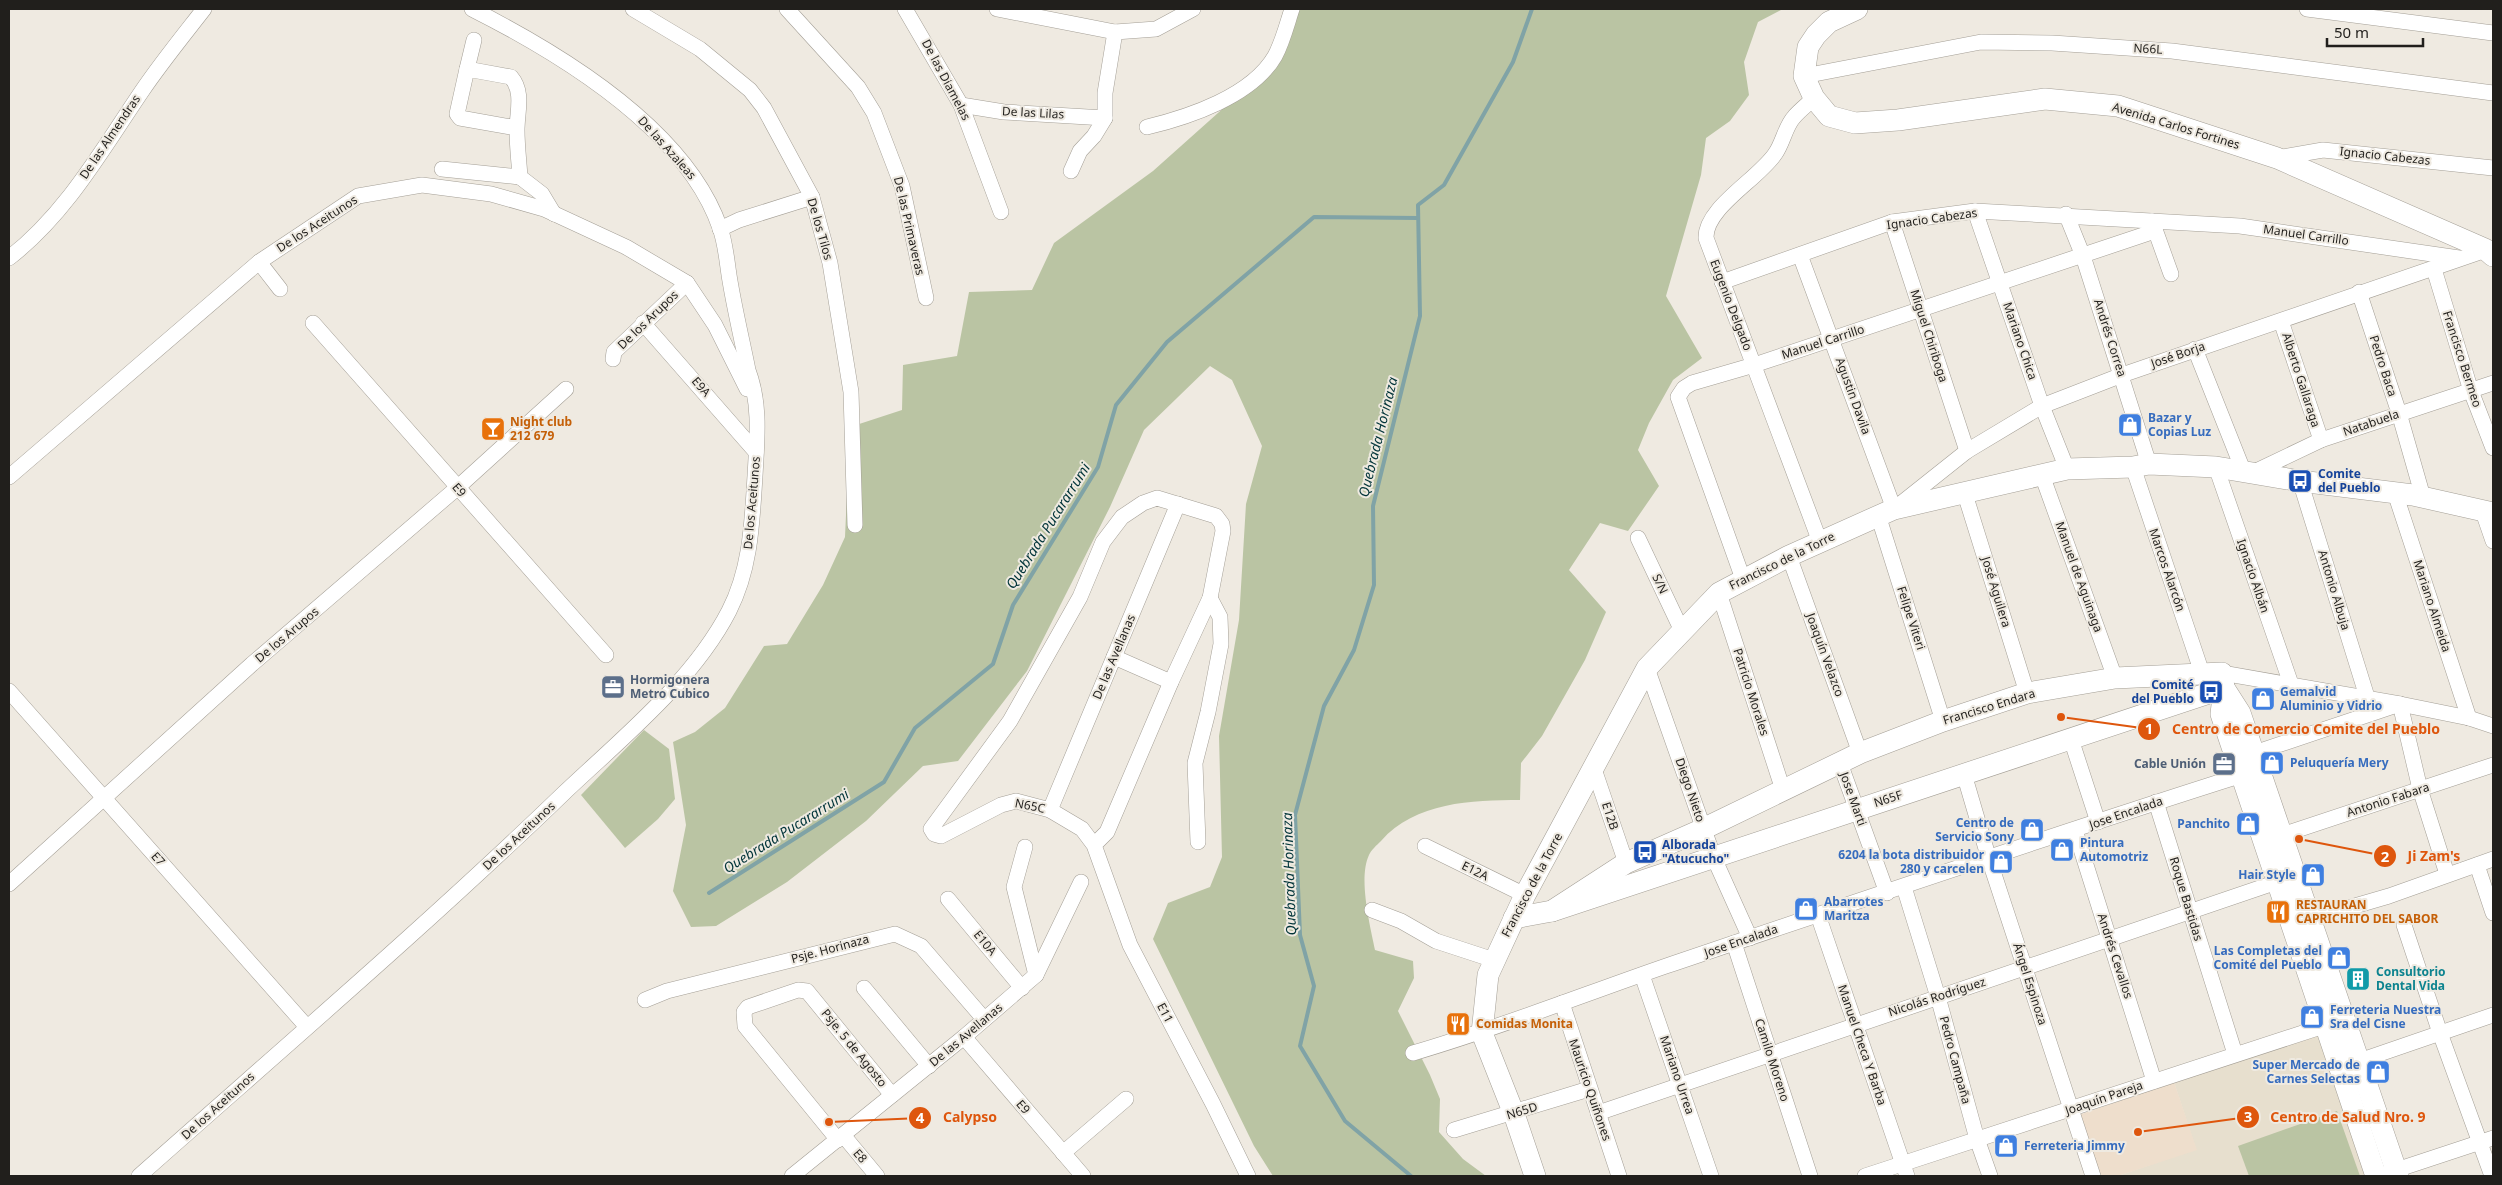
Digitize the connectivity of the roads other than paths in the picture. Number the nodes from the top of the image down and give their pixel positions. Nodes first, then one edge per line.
1 (204, 9) edge
2 (472, 9) edge
3 (633, 9) edge
4 (787, 9) edge
5 (905, 9) edge
6 (997, 9) edge
7 (1193, 9) edge
8 (1292, 9) edge
9 (1857, 9) edge
10 (2306, 9) edge
11 (1115, 32) junction
12 (2493, 33) edge
13 (474, 40) dead end
14 (468, 70) junction
15 (1804, 76) junction
16 (2493, 94) edge
17 (1814, 98) junction
18 (961, 104) junction
19 (1105, 118) junction
20 (1147, 127) dead end
21 (517, 128) junction
22 (2277, 158) junction
23 (2493, 168) edge
24 (442, 169) dead end
25 (1071, 171) dead end
26 (520, 177) junction
27 (812, 197) junction
28 (1975, 211) junction
29 (1001, 212) dead end
30 (554, 214) junction
31 (2066, 214) junction
32 (1892, 222) junction
33 (2153, 225) junction
34 (720, 229) junction
35 (2491, 251) edge
36 (1800, 254) junction
37 (2083, 256) junction
38 (9, 258) edge
39 (2459, 258) junction
40 (260, 262) junction
41 (2434, 269) junction
42 (2171, 274) dead end
43 (1722, 282) junction
44 (687, 283) junction
45 (2000, 284) junction
46 (280, 289) dead end
47 (2359, 292) junction
48 (926, 298) dead end
49 (1921, 310) junction
50 (2282, 320) junction
51 (313, 323) dead end
52 (643, 323) junction
53 (1832, 338) junction
54 (2195, 349) junction
55 (613, 359) dead end
56 (1754, 365) junction
57 (748, 370) joint
58 (2122, 374) junction
59 (2493, 383) edge
60 (566, 389) dead end
61 (2471, 391) junction
62 (2042, 406) junction
63 (759, 413) junction
64 (2399, 413) junction
65 (2322, 440) junction
66 (2493, 448) edge
67 (1967, 451) junction
68 (756, 452) junction
69 (2141, 465) junction
70 (2216, 468) junction
71 (2067, 469) junction
72 (2248, 472) junction
73 (2042, 475) junction
74 (9, 476) edge
75 (2300, 481) junction
76 (457, 488) junction
77 (1964, 491) junction
78 (2395, 493) junction
79 (2423, 497) junction
80 (1178, 504) junction
81 (1886, 512) junction
82 (2488, 512) edge
83 (855, 525) dead end
84 (1638, 538) dead end
85 (2493, 541) edge
86 (1820, 542) junction
87 (1789, 556) junction
88 (1743, 579) junction
89 (1719, 593) junction
90 (1210, 598) junction
91 (1682, 630) junction
92 (606, 655) dead end
93 (1114, 657) junction
94 (1647, 668) junction
95 (2115, 678) junction
96 (2216, 678) junction
97 (1170, 682) junction
98 (2290, 684) junction
99 (9, 691) edge
100 (2027, 693) junction
101 (2368, 700) junction
102 (2400, 704) junction
103 (2469, 718) junction
104 (1943, 721) junction
105 (2493, 726) edge
106 (2071, 738) junction
107 (1860, 753) junction
108 (2254, 753) junction
109 (1840, 763) junction
110 (2493, 765) edge
111 (1594, 769) junction
112 (1964, 774) junction
113 (2242, 774) junction
114 (2420, 789) junction
115 (1783, 790) junction
116 (103, 797) junction
117 (2156, 802) junction
118 (1050, 810) junction
119 (1857, 810) junction
120 (2098, 822) junction
121 (1704, 829) junction
122 (2075, 830) junction
123 (2282, 835) junction
124 (1198, 842) dead end
125 (1094, 845) junction
126 (1425, 846) dead end
127 (1025, 847) dead end
128 (1714, 858) junction
129 (1989, 859) junction
130 (2493, 859) edge
131 (1626, 864) junction
132 (2477, 865) junction
133 (2447, 874) junction
134 (1081, 882) dead end
135 (2277, 882) junction
136 (9, 884) edge
137 (1904, 887) junction
138 (1887, 893) junction
139 (1525, 895) junction
140 (948, 899) dead end
141 (1372, 910) dead end
142 (1552, 911) junction
143 (2190, 911) junction
144 (2493, 914) edge
145 (1818, 915) junction
146 (1514, 918) junction
147 (2310, 919) junction
148 (2404, 925) dead end
149 (1750, 938) junction
150 (2110, 939) junction
151 (1734, 943) junction
152 (1494, 960) junction
153 (2024, 968) junction
154 (1642, 974) junction
155 (1036, 976) junction
156 (864, 988) dead end
157 (1022, 988) junction
158 (1938, 997) junction
159 (645, 1000) dead end
160 (816, 1001) joint
161 (1562, 1003) junction
162 (2493, 1015) edge
163 (984, 1019) junction
164 (2334, 1022) junction
165 (1855, 1024) junction
166 (307, 1027) junction
167 (1482, 1033) junction
168 (2440, 1033) junction
169 (964, 1038) junction
170 (1412, 1053) dead end
171 (1770, 1054) junction
172 (2235, 1054) junction
173 (2359, 1061) junction
174 (929, 1066) junction
175 (2154, 1081) junction
176 (1680, 1085) junction
177 (1589, 1089) junction
178 (892, 1095) junction
179 (1126, 1099) dead end
180 (2071, 1109) junction
181 (1598, 1113) junction
182 (1514, 1114) junction
183 (1454, 1130) dead end
184 (840, 1138) junction
185 (1977, 1140) junction
186 (2487, 1140) edge
187 (1063, 1153) junction
188 (1904, 1170) edge
189 (2387, 1175) edge
190 (139, 1176) edge
191 (792, 1176) edge
192 (877, 1176) edge
193 (1083, 1176) edge
194 (1248, 1176) edge
195 (1535, 1176) edge
196 (1619, 1176) edge
197 (1711, 1176) edge
198 (1810, 1176) edge
199 (1865, 1176) edge
200 (1990, 1176) edge
201 (2093, 1176) edge
202 (2492, 1176) edge

1 - 38 street, De las Almendras
2 - 34 street, De las Azaleas
3 - 27 street, De los Tilos
4 - 48 street, De las Primaveras
5 - 18 street, De las Diamelas
6 - 11 street
7 - 11 street
8 - 20 street
9 - 15 street
10 - 12 street
11 - 19 street
13 - 14 street
14 - 21 street
14 - 21 street
15 - 16 street, N66L
15 - 17 street, Avenida Carlos Fortines
17 - 22 street, Avenida Carlos Fortines
17 - 43 street, Eugenio Delgado
18 - 19 street, De las Lilas
18 - 29 street, De las Diamelas
19 - 25 street
21 - 26 street
22 - 23 street, Ignacio Cabezas
22 - 35 street, Avenida Carlos Fortines
24 - 26 street
26 - 30 street
27 - 34 street
27 - 83 street, De los Tilos
28 - 31 street, Ignacio Cabezas
28 - 32 street, Ignacio Cabezas
28 - 45 street, Mariano Chica
30 - 40 street, De los Aceitunos
30 - 44 street, De los Aceitunos
31 - 33 street, Ignacio Cabezas
31 - 37 street, Andrés Correa
32 - 36 street, Ignacio Cabezas
32 - 49 street, Miguel Chiriboga
33 - 37 street, Manuel Carrillo
33 - 39 street, Manuel Carrillo
33 - 42 street
34 - 57 street, De las Azaleas
35 - 39 street, José Borja
36 - 43 street, Ignacio Cabezas
36 - 53 street, Agustin Davila
37 - 45 street, Manuel Carrillo
37 - 58 street, Andrés Correa
39 - 41 street, José Borja
40 - 46 street
40 - 74 street, De los Aceitunos
41 - 47 street, José Borja
41 - 61 street, Francisco Bermeo
43 - 56 street, Eugenio Delgado
44 - 52 street, De los Arupos
44 - 63 street, De los Aceitunos
45 - 49 street, Manuel Carrillo
45 - 62 street, Mariano Chica
47 - 50 street, José Borja
47 - 64 street, Pedro Baca
49 - 53 street, Manuel Carrillo
49 - 67 street, Miguel Chiriboga
50 - 54 street, José Borja
50 - 65 street, Alberto Gallaraga
51 - 76 street, E9
52 - 55 street, De los Arupos
52 - 68 street, E9A
53 - 56 street, Manuel Carrillo
53 - 81 street, Agustin Davila
54 - 58 street, José Borja
54 - 72 street
56 - 86 street, Eugenio Delgado
56 - 88 street, Manuel Carrillo
57 - 63 street, De los Aceitunos
58 - 62 street, José Borja
58 - 69 street, Andrés Correa
59 - 61 street, Natabuela
60 - 76 street, De los Arupos
61 - 64 street, Natabuela
61 - 66 street, Francisco Bermeo
62 - 67 street, José Borja
62 - 71 street, Mariano Chica
63 - 68 street, De los Aceitunos
64 - 65 street, Natabuela
64 - 79 street, Pedro Baca
65 - 72 street, Natabuela
67 - 81 street, José Borja
68 - 166 street, De los Aceitunos
69 - 70 street, Francisco de la Torre
69 - 71 street, Francisco de la Torre
69 - 96 street, Marcos Alarcón
70 - 72 street, Francisco de la Torre
70 - 98 street, Ignacio Albán
71 - 73 street, Francisco de la Torre
72 - 75 street, Francisco de la Torre
73 - 77 street, Francisco de la Torre
73 - 95 street, Manuel de Aguinaga
75 - 78 street, Francisco de la Torre
75 - 101 street, Antonio Albuja
76 - 92 street, E9
76 - 116 street, De los Arupos
77 - 81 street, Francisco de la Torre
77 - 100 street, José Aguilera
78 - 79 street, Francisco de la Torre
78 - 103 street, Mariano Almeida
79 - 82 street, Francisco de la Torre
80 - 90 street
80 - 93 street, De las Avellanas
80 - 118 street, N65C
81 - 86 street, Francisco de la Torre
81 - 104 street, Felipe Viteri
82 - 85 street
84 - 91 street, S/N
86 - 87 street, Francisco de la Torre
87 - 88 street, Francisco de la Torre
87 - 107 street, Joaquín Velazco
88 - 89 street, Francisco de la Torre
89 - 91 street, Francisco de la Torre
89 - 115 street, Patricio Morales
90 - 97 street
90 - 124 street
91 - 94 street, Francisco de la Torre
93 - 97 street
93 - 118 street, De las Avellanas
94 - 111 street, Francisco de la Torre
94 - 121 street, Diego Nieto
95 - 96 street, Francisco Endara
95 - 100 street, Francisco Endara
96 - 98 street, Francisco Endara
96 - 106 street, N65F
96 - 108 street
96 - 113 street
97 - 125 street
98 - 101 street, Francisco Endara
99 - 116 street, E7
100 - 104 street, Francisco Endara
101 - 102 street, Francisco Endara
102 - 103 street, Francisco Endara
102 - 108 street
102 - 114 street
103 - 105 street, Francisco Endara
104 - 107 street, Francisco Endara
106 - 112 street, N65F
106 - 120 street
107 - 109 street, Francisco Endara
108 - 123 street
109 - 115 street, Francisco Endara
109 - 119 street, Jose Marti
110 - 114 street, Antonio Fabara
111 - 131 street, E12B
111 - 139 street, Francisco de la Torre
112 - 119 street, N65F
112 - 129 street, Ángel Espinoza
113 - 117 street, Jose Encalada
113 - 135 street
114 - 123 street, Antonio Fabara
114 - 133 street
115 - 121 street, Francisco Endara
116 - 136 street, De los Arupos
116 - 166 street, E7
117 - 120 street, Jose Encalada
117 - 143 street, Roque Bastidas
118 - 125 street, N65C
119 - 128 street, N65F
119 - 138 street, Jose Marti
120 - 122 street, Jose Encalada
121 - 128 street, Diego Nieto
121 - 131 street, Francisco Endara
122 - 129 street, Jose Encalada
122 - 150 street, Andrés Cevallos
123 - 147 street
125 - 194 street, E11
126 - 139 street, E12A
127 - 155 street
128 - 142 street, N65F
128 - 149 street, Diego Nieto
129 - 137 street, Jose Encalada
129 - 153 street, Ángel Espinoza
130 - 132 street
131 - 142 street, Francisco Endara
132 - 133 street
132 - 144 street
133 - 147 street
134 - 155 street
135 - 143 street, Nicolás Rodríguez
135 - 164 street
137 - 138 street, Jose Encalada
137 - 158 street, Pedro Campaña
138 - 145 street, Jose Encalada
139 - 146 street, Francisco de la Torre
140 - 157 street, E10A
141 - 152 street
142 - 146 street
143 - 150 street, Nicolás Rodríguez
143 - 172 street, Roque Bastidas
145 - 149 street, Jose Encalada
145 - 165 street, Manuel Checa Y Barba
146 - 152 street, Francisco de la Torre
147 - 164 street
148 - 168 street
149 - 151 street, Jose Encalada
150 - 153 street, Nicolás Rodríguez
150 - 175 street, Andrés Cevallos
151 - 154 street, Jose Encalada
151 - 171 street, Camilo Moreno
152 - 167 street, Francisco de la Torre
153 - 158 street, Nicolás Rodríguez
153 - 180 street, Ángel Espinoza
154 - 161 street, Jose Encalada
154 - 176 street, Mariano Urrea
155 - 157 street, De las Avellanas
156 - 174 street
157 - 163 street, De las Avellanas
158 - 165 street, Nicolás Rodríguez
158 - 185 street, Pedro Campaña
159 - 163 street, Psje. Horinaza
160 - 178 street, Psje. 5 de Agosto
160 - 184 street, E8
161 - 167 street, Jose Encalada
161 - 177 street, Mauricio Quiñones
162 - 168 street
163 - 169 street, De las Avellanas
164 - 172 street, Joaquín Pareja
164 - 173 street
164 - 189 street
165 - 171 street, Nicolás Rodríguez
165 - 188 street, Manuel Checa Y Barba
166 - 190 street, De los Aceitunos
167 - 170 street, Jose Encalada
167 - 182 street, Francisco de la Torre
168 - 173 street
168 - 186 street
169 - 174 street, De las Avellanas
169 - 187 street, E9
171 - 176 street, Nicolás Rodríguez
171 - 198 street, Camilo Moreno
172 - 175 street, Joaquín Pareja
173 - 189 street
174 - 178 street, De las Avellanas
175 - 180 street, Joaquín Pareja
176 - 181 street, Nicolás Rodríguez
176 - 197 street, Mariano Urrea
177 - 181 street, Mauricio Quiñones
177 - 182 street, N65D
178 - 184 street, De las Avellanas
179 - 187 street
180 - 185 street, Joaquín Pareja
180 - 201 street, Ángel Espinoza
181 - 196 street, Mauricio Quiñones
182 - 183 street, N65D
182 - 195 street, Francisco de la Torre
184 - 191 street, De las Avellanas
184 - 192 street, E8
185 - 188 street, Joaquín Pareja
185 - 200 street, Pedro Campaña
186 - 189 street
186 - 202 street
187 - 193 street, E9
188 - 199 street, Joaquín Pareja

